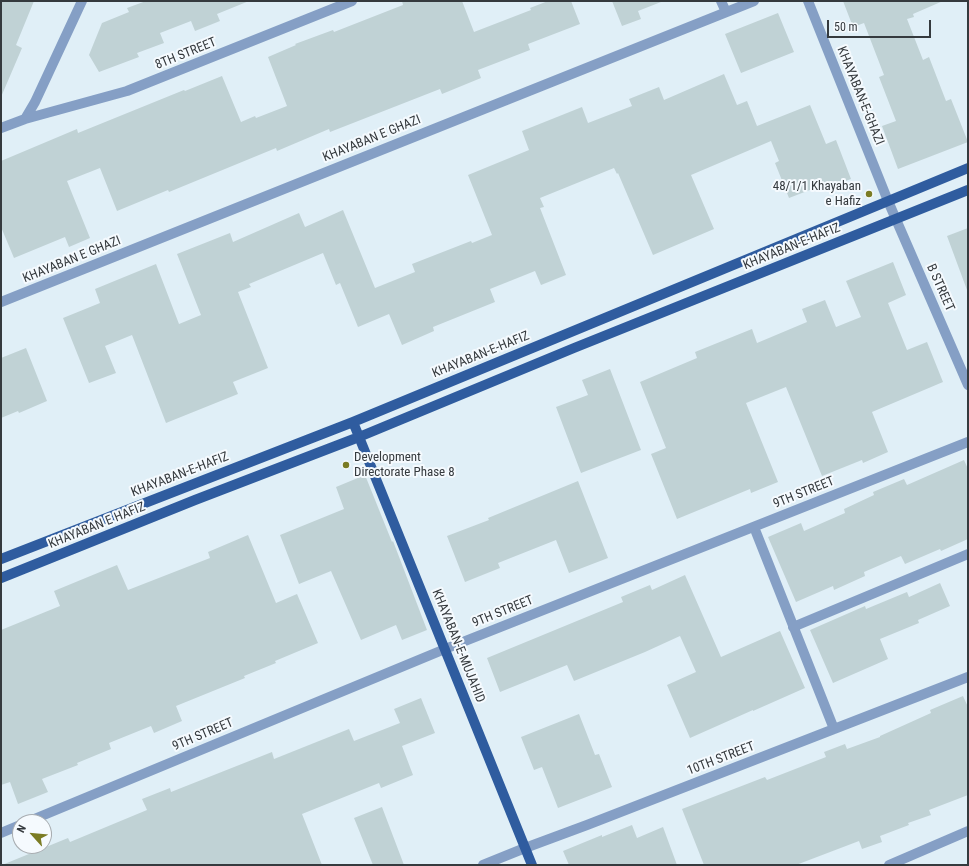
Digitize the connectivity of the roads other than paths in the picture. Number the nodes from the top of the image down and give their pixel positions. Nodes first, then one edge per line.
1 (82, 1) edge
2 (352, 1) edge
3 (721, 1) edge
4 (754, 1) edge
5 (808, 1) edge
6 (726, 12) junction
7 (26, 119) junction
8 (1, 128) edge
9 (968, 168) edge
10 (968, 190) edge
11 (888, 201) junction
12 (896, 219) junction
13 (1, 302) edge
14 (968, 385) edge
15 (353, 422) junction
16 (359, 437) junction
17 (968, 442) edge
18 (754, 527) junction
19 (968, 554) edge
20 (1, 559) edge
21 (1, 578) edge
22 (793, 626) junction
23 (445, 649) junction
24 (968, 677) edge
25 (834, 729) junction
26 (46, 814) edge
27 (12, 828) edge
28 (968, 831) edge
29 (1, 833) edge
30 (525, 848) junction
31 (483, 865) edge
32 (532, 865) edge
33 (889, 865) edge

1 - 7 street
2 - 7 street, 8TH STREET
3 - 6 street
4 - 6 street, KHAYABAN E GHAZI
5 - 11 street, KHAYABAN-E-GHAZI
6 - 13 street, KHAYABAN E GHAZI
7 - 8 street, 8TH STREET
9 - 11 main road, KHAYABAN-E-HAFIZ
10 - 12 main road, KHAYABAN-E-HAFIZ
11 - 12 street, B STREET
11 - 15 main road, KHAYABAN-E-HAFIZ
12 - 14 street, B STREET
12 - 16 main road, KHAYABAN-E-HAFIZ
15 - 16 main road, KHAYABAN-E-MUJAHID
15 - 20 main road, KHAYABAN-E-HAFIZ
16 - 21 main road, KHAYABAN E HAFIZ
16 - 23 main road, KHAYABAN-E-MUJAHID
17 - 18 street, 9TH STREET
18 - 22 street
18 - 23 street, 9TH STREET
19 - 22 street
22 - 25 street
23 - 26 street, 9TH STREET
23 - 30 main road, KHAYABAN-E-MUJAHID
24 - 25 street, 10TH STREET
25 - 30 street, 10TH STREET
27 - 29 street
28 - 33 street
30 - 31 street, 10TH STREET
30 - 32 main road, KHAYABAN-E-MUJAHID

